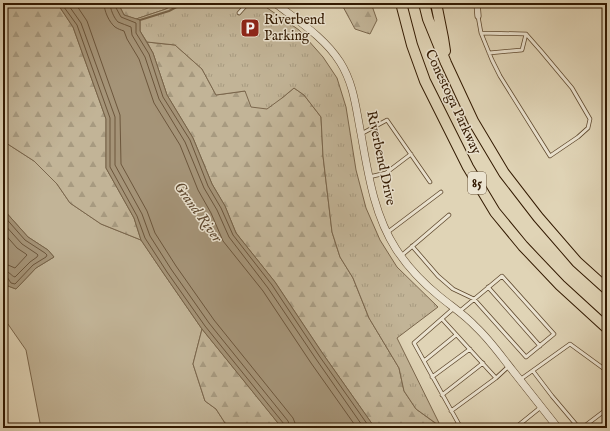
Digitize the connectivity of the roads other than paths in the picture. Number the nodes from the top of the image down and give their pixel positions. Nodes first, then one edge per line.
1 (248, 3) edge
2 (275, 3) edge
3 (401, 3) edge
4 (424, 3) edge
5 (436, 3) edge
6 (477, 3) edge
7 (239, 12) dead end
8 (478, 16) joint
9 (481, 33) junction
10 (526, 34) junction
11 (489, 53) junction
12 (446, 63) junction
13 (361, 134) junction
14 (411, 154) junction
15 (369, 177) junction
16 (430, 182) dead end
17 (441, 192) dead end
18 (449, 215) dead end
19 (387, 232) junction
20 (412, 246) junction
21 (401, 256) junction
22 (488, 288) junction
23 (607, 289) edge
24 (474, 299) junction
25 (457, 310) junction
26 (442, 319) junction
27 (607, 328) edge
28 (456, 335) junction
29 (540, 346) junction
30 (470, 349) junction
31 (424, 361) junction
32 (483, 363) junction
33 (509, 366) junction
34 (532, 371) junction
35 (607, 371) edge
36 (432, 377) junction
37 (496, 378) junction
38 (520, 380) junction
39 (442, 395) junction
40 (541, 407) junction
41 (607, 409) edge
42 (452, 411) junction
43 (554, 427) edge
44 (461, 428) edge
45 (515, 428) edge
46 (579, 428) edge
47 (582, 428) edge

1 - 7 lane
2 - 13 street, Riverbend Drive
3 - 27 highway, Conestoga Parkway / 85
4 - 12 highway, Conestoga Parkway / 85
5 - 12 highway, Conestoga Parkway / 85
6 - 8 street
8 - 9 lane
9 - 10 lane
9 - 11 lane
10 - 11 lane
10 - 11 lane
12 - 23 highway, Conestoga Parkway / 85
13 - 14 lane
13 - 15 street, Riverbend Drive
14 - 15 lane
14 - 16 lane
15 - 19 street, Riverbend Drive
17 - 19 lane
18 - 20 lane
19 - 21 street, Riverbend Drive
20 - 21 lane
20 - 24 lane
21 - 25 street, Riverbend Drive
22 - 24 lane
22 - 29 lane
22 - 29 lane
24 - 25 lane
24 - 29 lane
25 - 26 lane
25 - 33 street, Riverbend Drive
26 - 28 lane
26 - 31 lane
28 - 30 lane
28 - 31 lane
30 - 32 lane
30 - 36 lane
31 - 36 lane
32 - 37 lane
32 - 39 lane
33 - 37 lane
33 - 38 street, Riverbend Drive
34 - 35 lane
34 - 38 lane
34 - 46 lane
36 - 39 lane
37 - 42 lane
38 - 40 street, Riverbend Drive
39 - 42 lane
40 - 43 street, Riverbend Drive
40 - 45 lane
41 - 47 lane
42 - 44 lane

